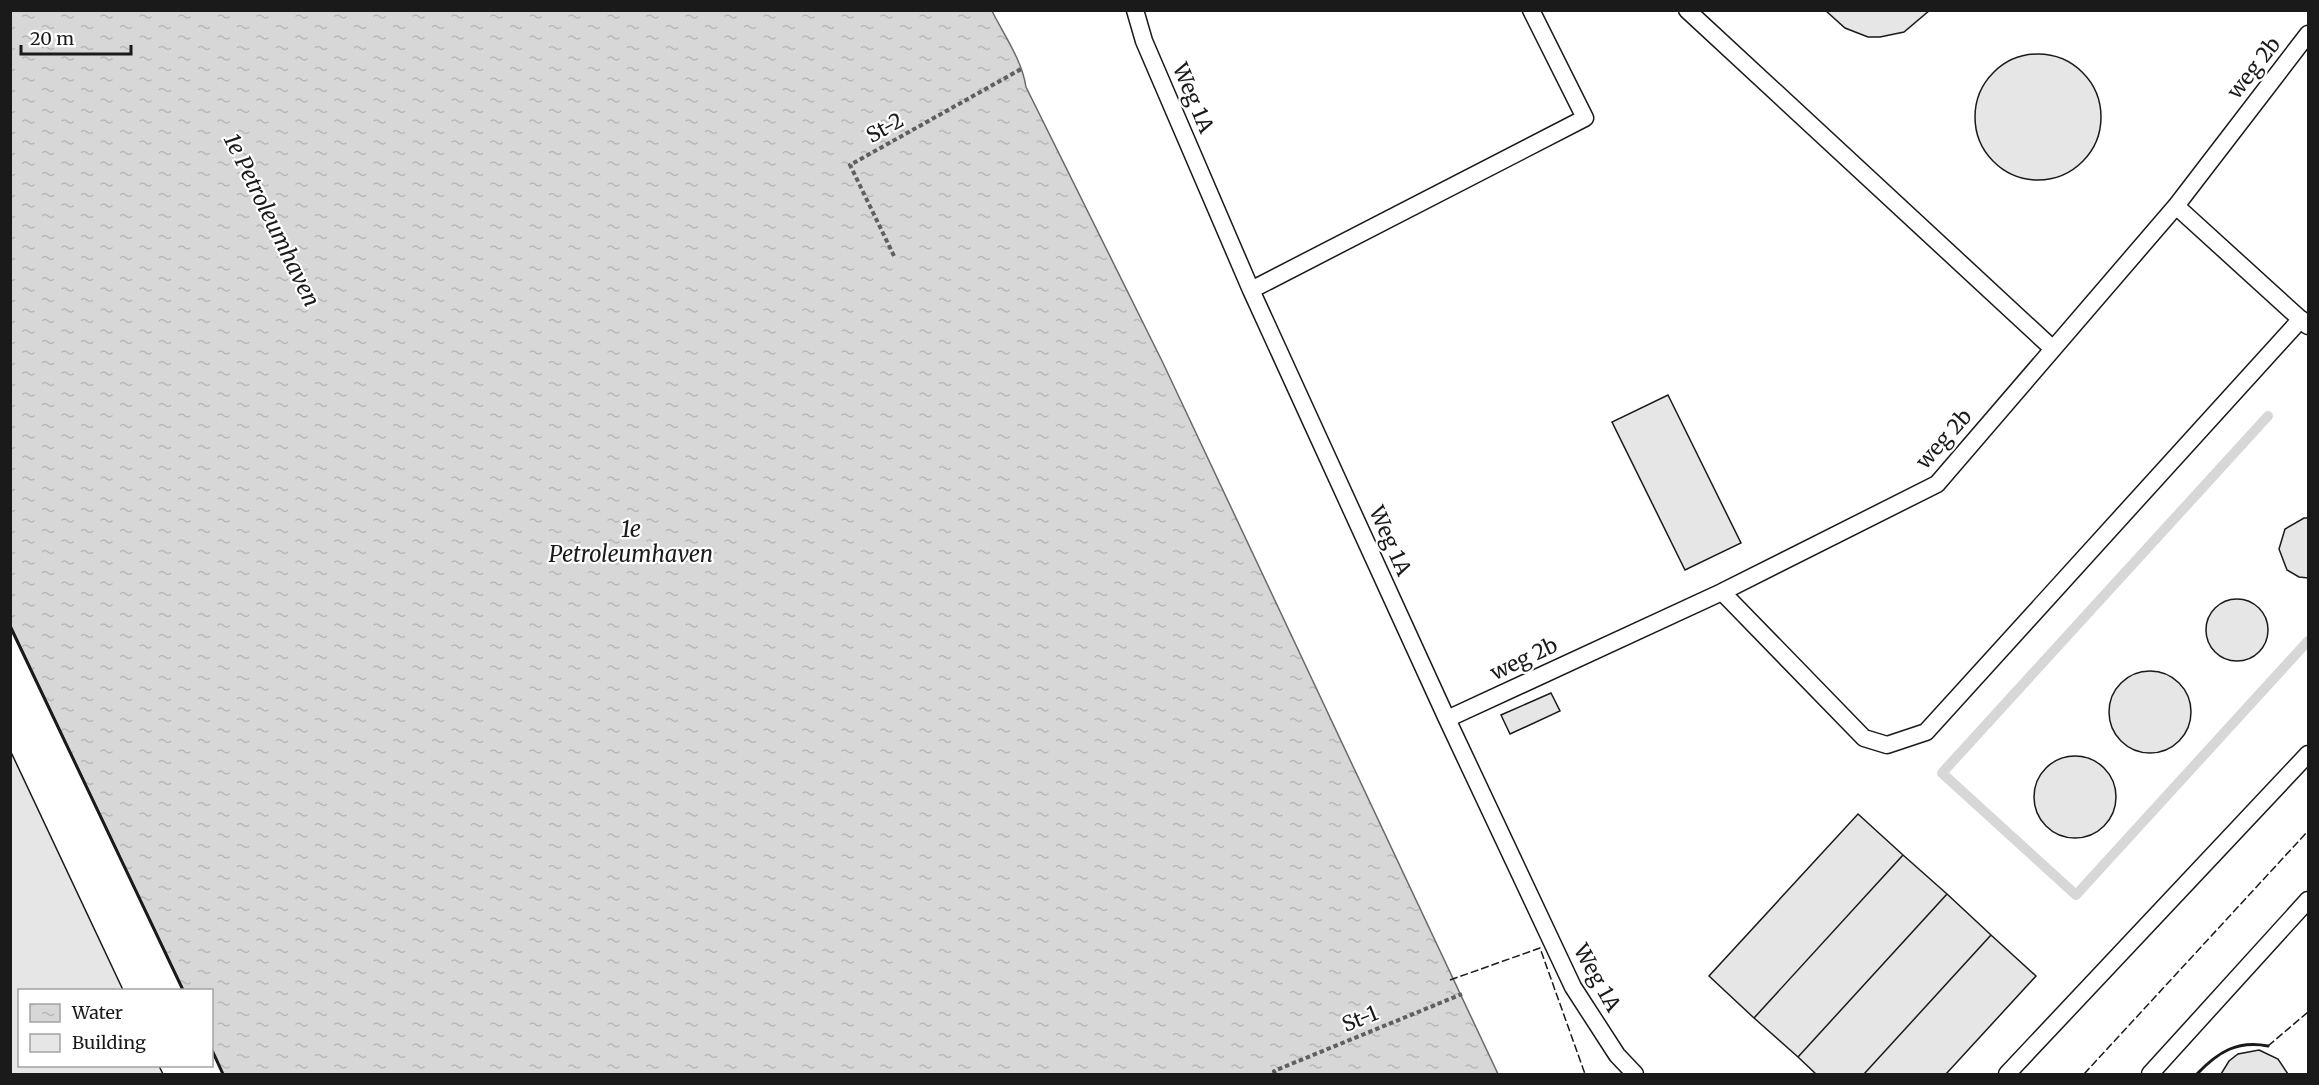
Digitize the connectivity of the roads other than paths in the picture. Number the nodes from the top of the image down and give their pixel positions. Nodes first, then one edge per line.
1 (1135, 10) edge
2 (1531, 10) edge
3 (1687, 10) edge
4 (2308, 34) edge
5 (2176, 206) junction
6 (1251, 290) junction
7 (2305, 322) edge
8 (2052, 348) junction
9 (1722, 592) junction
10 (1447, 719) junction
11 (2308, 754) edge
12 (2308, 900) edge
13 (1635, 1074) edge
14 (2007, 1074) edge
15 (2150, 1074) edge

1 - 6 lane, Weg 1A
2 - 6 lane
3 - 8 lane
4 - 5 lane, weg 2b
5 - 7 lane
5 - 8 lane, weg 2b
6 - 10 lane, Weg 1A
7 - 9 lane
8 - 9 lane, weg 2b
9 - 10 lane, weg 2b
10 - 13 lane, Weg 1A
11 - 14 lane
12 - 15 lane

